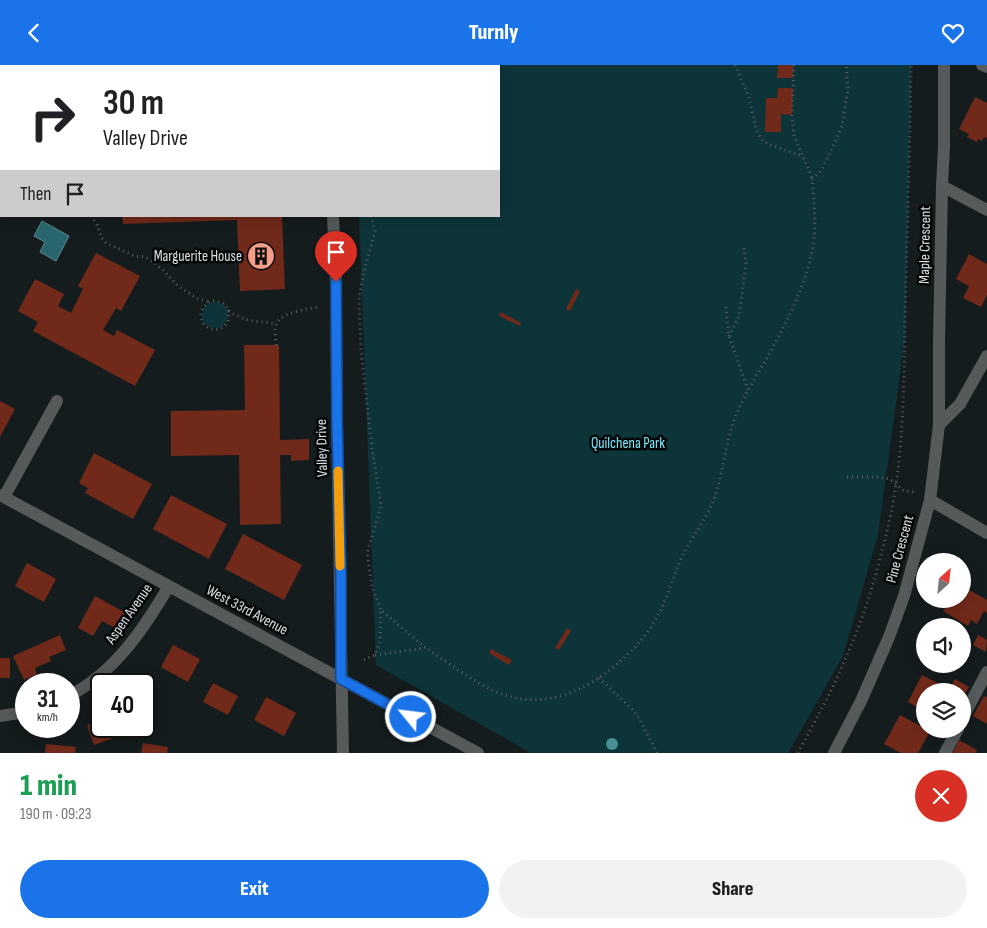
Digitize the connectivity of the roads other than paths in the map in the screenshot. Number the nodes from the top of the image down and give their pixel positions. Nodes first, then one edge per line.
1 (944, 65) edge
2 (982, 65) edge
3 (987, 67) edge
4 (942, 186) junction
5 (987, 210) edge
6 (333, 217) edge
7 (987, 355) edge
8 (58, 401) dead end
9 (939, 425) junction
10 (2, 496) edge
11 (930, 500) junction
12 (987, 533) edge
13 (168, 586) junction
14 (987, 672) edge
15 (341, 679) junction
16 (80, 689) edge
17 (971, 702) edge
18 (15, 714) edge
19 (0, 716) edge
20 (953, 738) edge
21 (343, 753) edge
22 (478, 753) edge
23 (834, 753) edge
24 (945, 753) edge

1 - 4 street, Maple Crescent
2 - 3 street
4 - 5 street
4 - 9 street, Maple Crescent
6 - 15 street, Valley Drive
7 - 9 street
8 - 10 street
9 - 11 street, Pine Crescent
10 - 13 street, West 33rd Avenue
11 - 12 street
11 - 23 street, Pine Crescent
13 - 15 street, West 33rd Avenue
13 - 16 street, Aspen Avenue
14 - 17 street
15 - 21 street, Valley Drive
15 - 22 street, West 33rd Avenue
18 - 19 street
20 - 24 street

